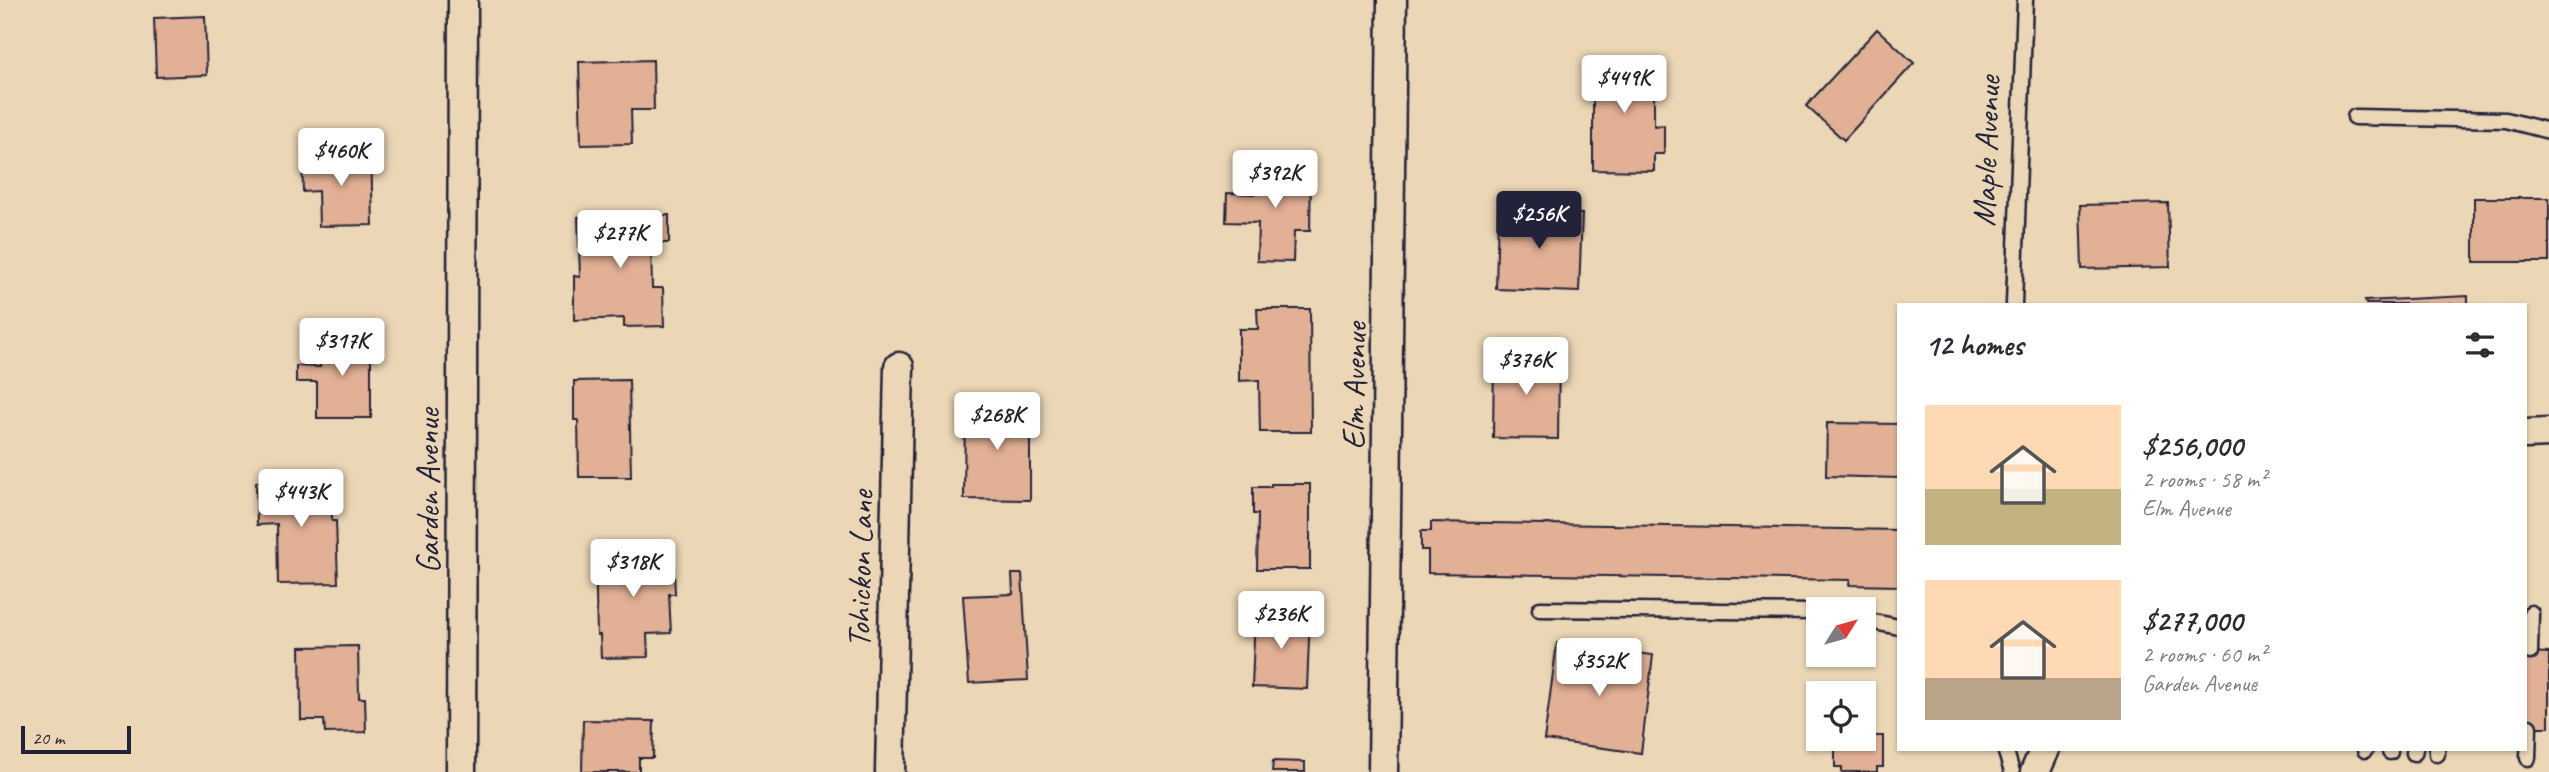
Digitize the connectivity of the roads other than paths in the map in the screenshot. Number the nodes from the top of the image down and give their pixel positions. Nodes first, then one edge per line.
1 (463, 0) edge
2 (1392, 0) edge
3 (2025, 0) edge
4 (2355, 117) dead end
5 (2549, 131) edge
6 (2014, 303) edge
7 (899, 368) dead end
8 (2549, 433) edge
9 (2527, 434) edge
10 (1540, 609) dead end
11 (1806, 612) edge
12 (2531, 613) dead end
13 (1876, 622) edge
14 (1897, 627) edge
15 (2530, 652) dead end
16 (2529, 727) dead end
17 (2006, 751) edge
18 (2044, 751) edge
19 (2528, 758) dead end
20 (461, 772) edge
21 (890, 772) edge
22 (1383, 772) edge
23 (2012, 772) edge
24 (2035, 772) edge

1 - 20 street, Garden Avenue
2 - 22 street, Elm Avenue
3 - 6 lane, Maple Avenue
4 - 5 lane
7 - 21 street, Tohickon Lane
8 - 9 street
10 - 11 lane
12 - 15 lane
13 - 14 lane
16 - 19 lane
17 - 23 lane
18 - 24 street

